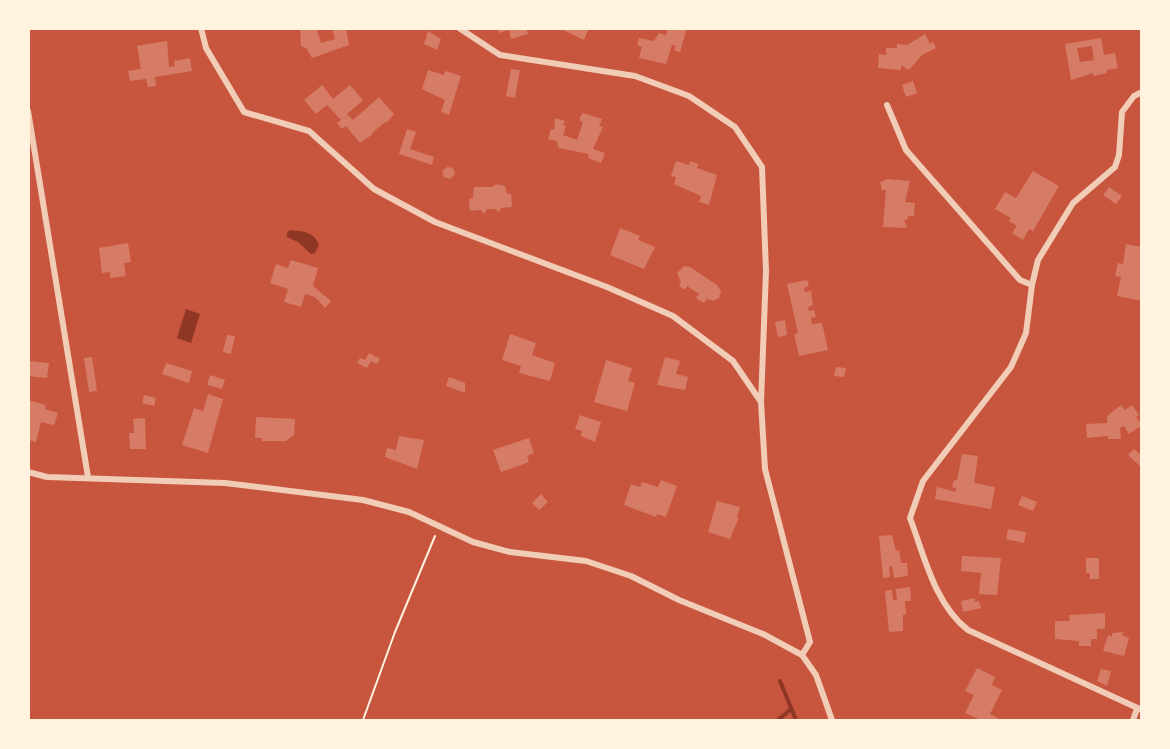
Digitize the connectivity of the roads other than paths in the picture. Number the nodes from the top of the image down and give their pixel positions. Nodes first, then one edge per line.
1 (201, 28) edge
2 (459, 28) edge
3 (1142, 92) edge
4 (887, 105) dead end
5 (28, 111) edge
6 (1032, 285) junction
7 (761, 402) junction
8 (28, 472) edge
9 (88, 477) junction
10 (802, 655) junction
11 (1139, 710) edge
12 (832, 720) edge
13 (1133, 720) edge

1 - 7 street
2 - 7 street
3 - 6 street
4 - 6 street
5 - 9 street
6 - 11 street
7 - 10 street
8 - 9 street
9 - 10 street
10 - 12 street
11 - 13 street

